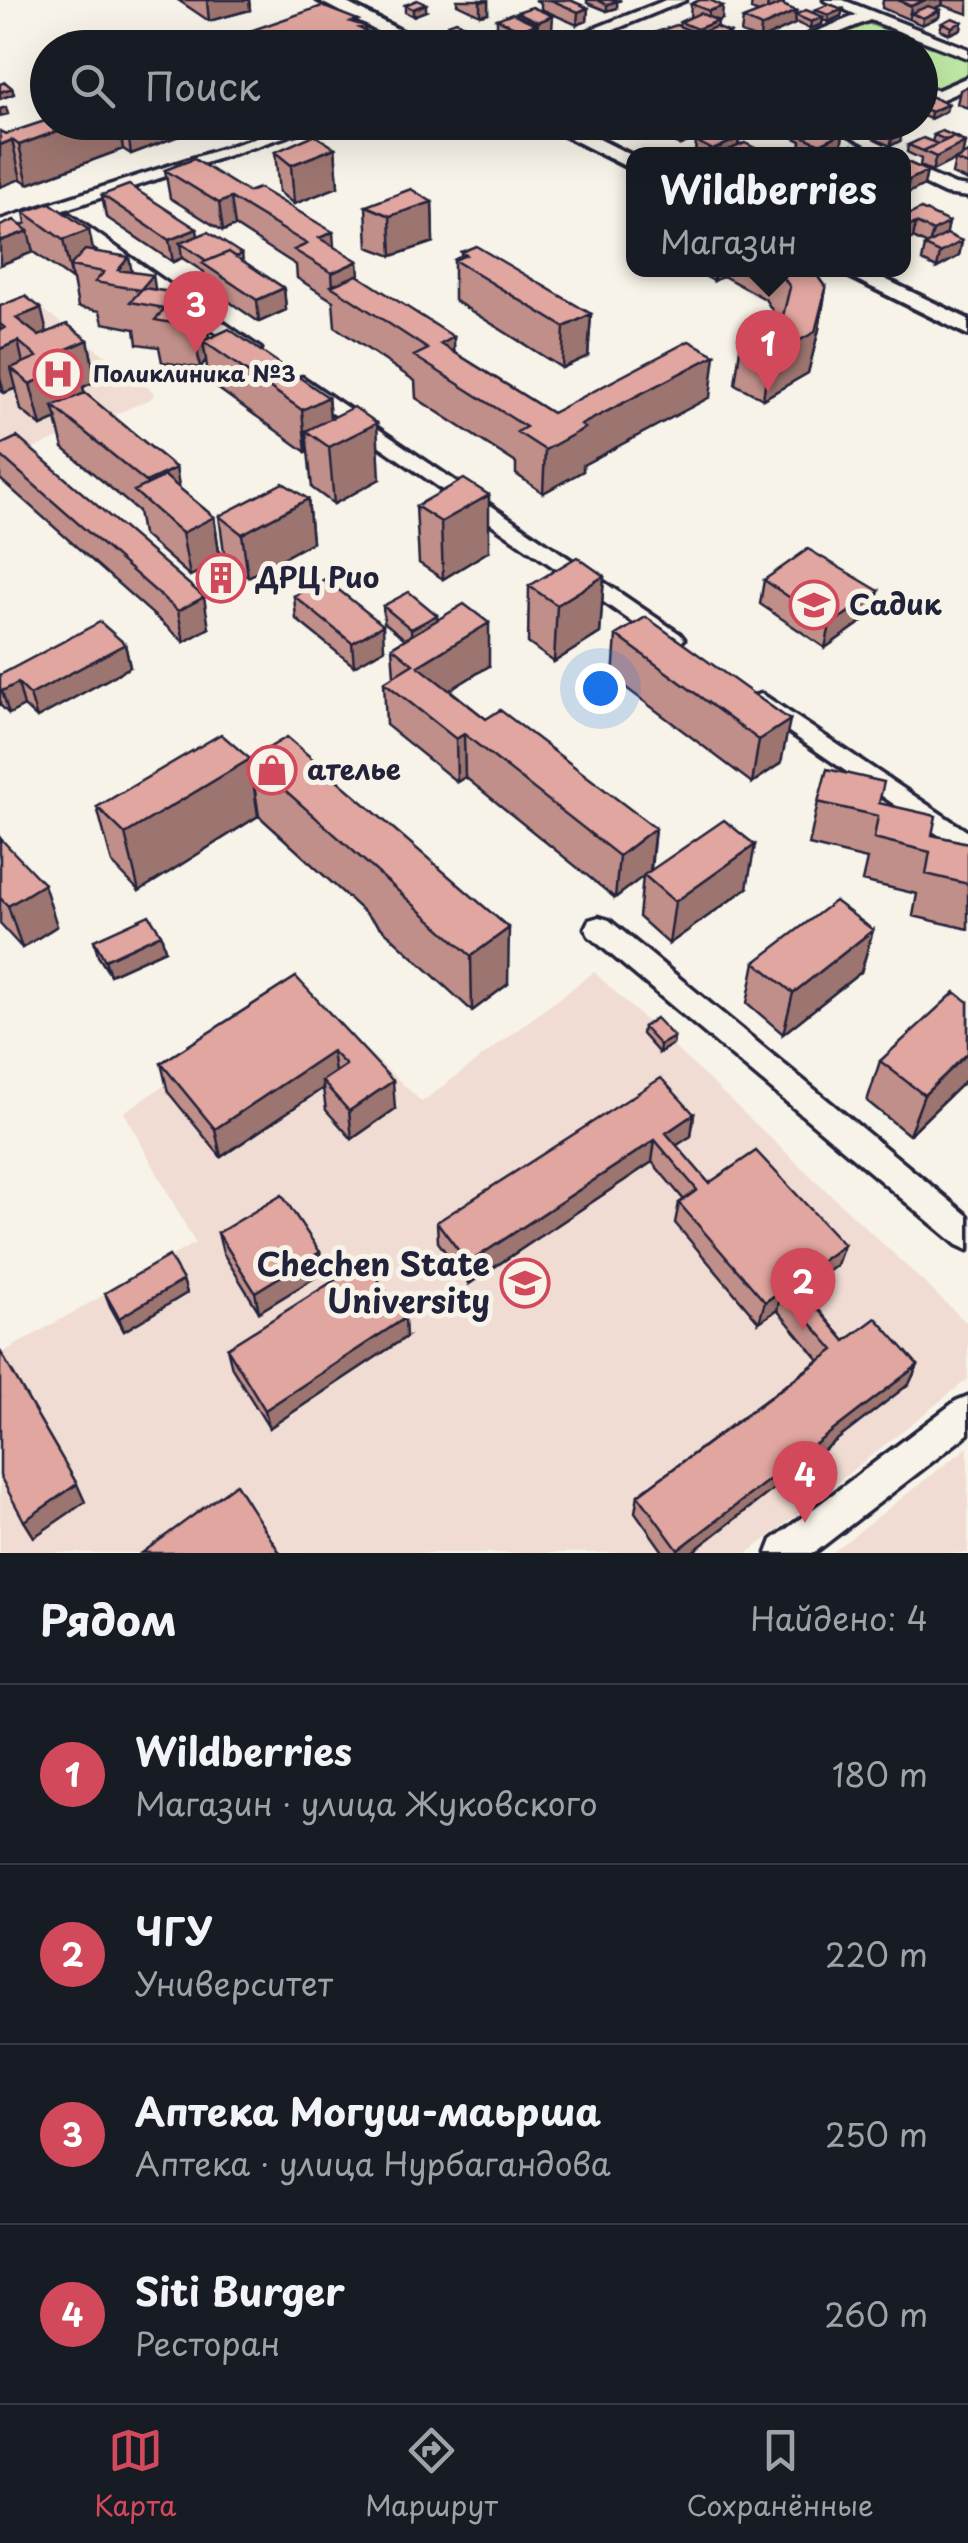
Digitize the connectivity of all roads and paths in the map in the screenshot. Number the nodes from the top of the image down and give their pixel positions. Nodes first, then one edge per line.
1 (300, 0) edge
2 (679, 0) edge
3 (831, 0) edge
4 (338, 2) edge
5 (870, 15) junction
6 (360, 30) edge
7 (391, 30) edge
8 (598, 30) edge
9 (833, 30) edge
10 (908, 30) edge
11 (938, 42) edge
12 (968, 54) edge
13 (968, 82) edge
14 (938, 95) edge
15 (266, 140) edge
16 (584, 140) edge
17 (626, 161) edge
18 (911, 172) edge
19 (968, 192) edge
20 (51, 209) junction
21 (0, 226) edge
22 (862, 277) edge
23 (892, 277) edge
24 (968, 314) edge
25 (968, 328) edge
26 (696, 656) edge
27 (742, 688) edge
28 (968, 845) edge
29 (599, 928) dead end
30 (968, 1235) edge
31 (968, 1413) edge
32 (785, 1553) edge

1 - 6 main road
2 - 8 street
3 - 5 street
4 - 7 main road
5 - 9 street
5 - 10 street
11 - 12 street
13 - 14 street
15 - 20 street
16 - 17 main road
18 - 19 street
20 - 21 street
20 - 26 street
22 - 25 main road
23 - 24 main road
27 - 28 street
29 - 30 street
31 - 32 street

